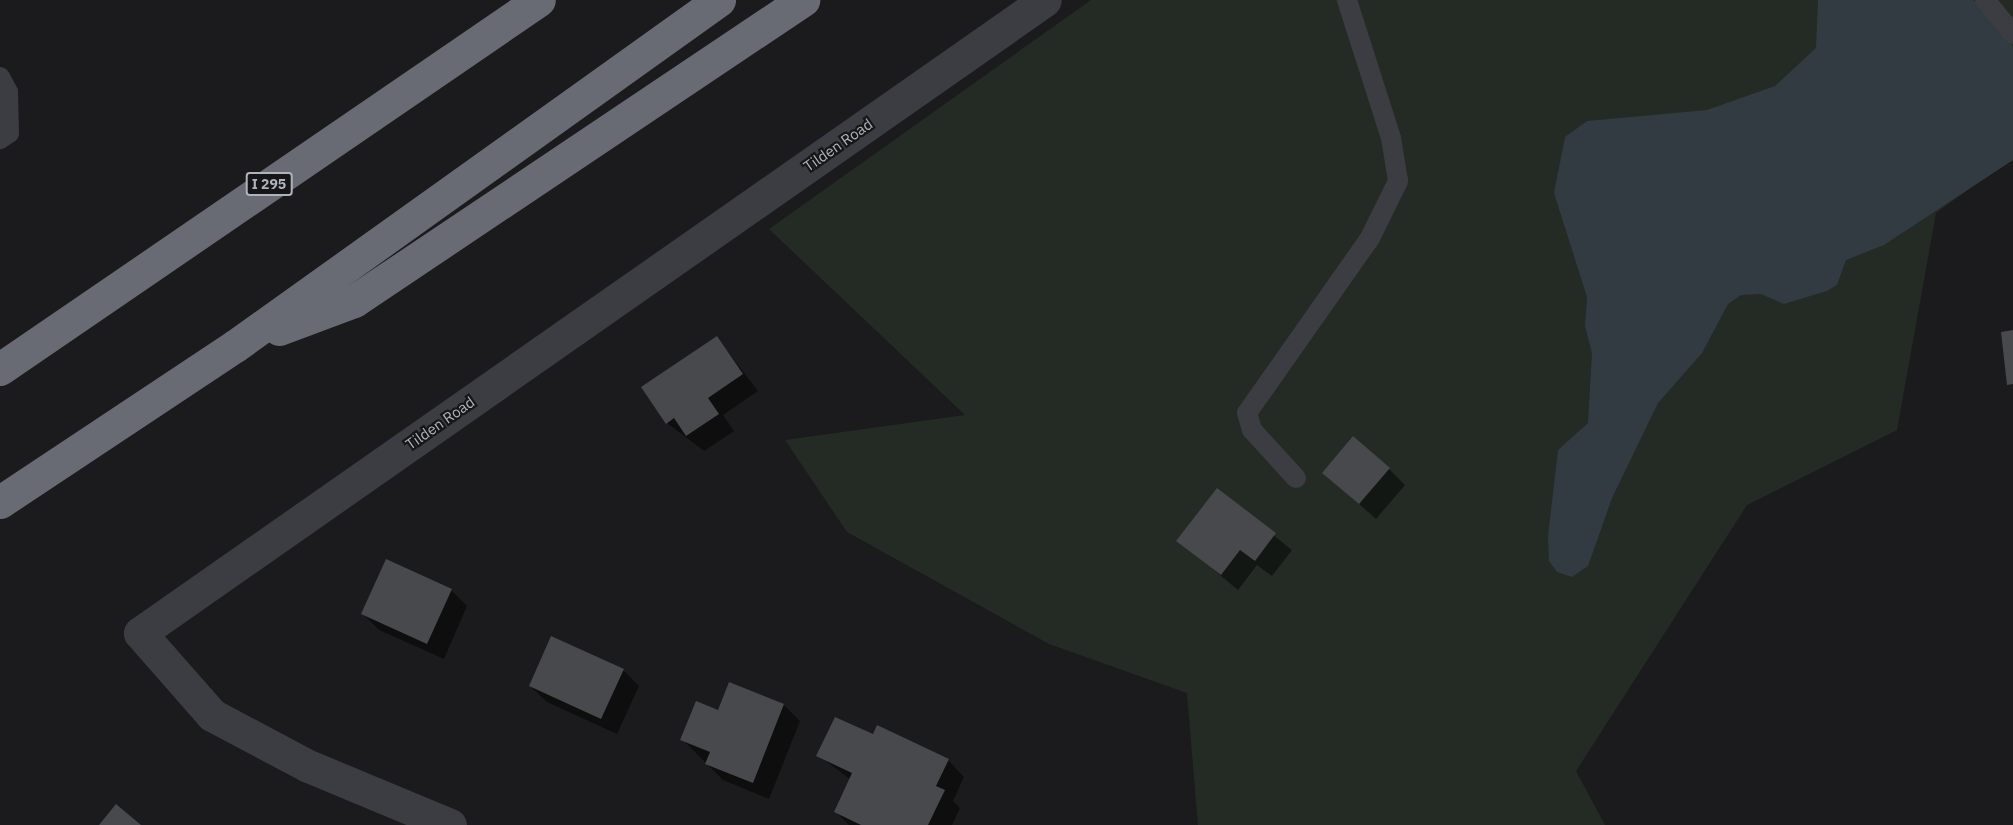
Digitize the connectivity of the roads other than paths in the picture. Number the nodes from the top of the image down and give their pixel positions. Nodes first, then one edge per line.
1 (539, 0) edge
2 (719, 0) edge
3 (803, 0) edge
4 (1045, 0) edge
5 (1347, 0) edge
6 (1985, 0) edge
7 (2013, 34) edge
8 (0, 77) edge
9 (0, 139) edge
10 (235, 346) junction
11 (0, 369) edge
12 (1296, 478) dead end
13 (0, 502) edge
14 (450, 825) edge

1 - 11 highway, I 295
2 - 10 highway
3 - 10 highway
4 - 14 street, Tilden Road
5 - 12 lane
6 - 7 lane
8 - 9 lane
10 - 13 highway

